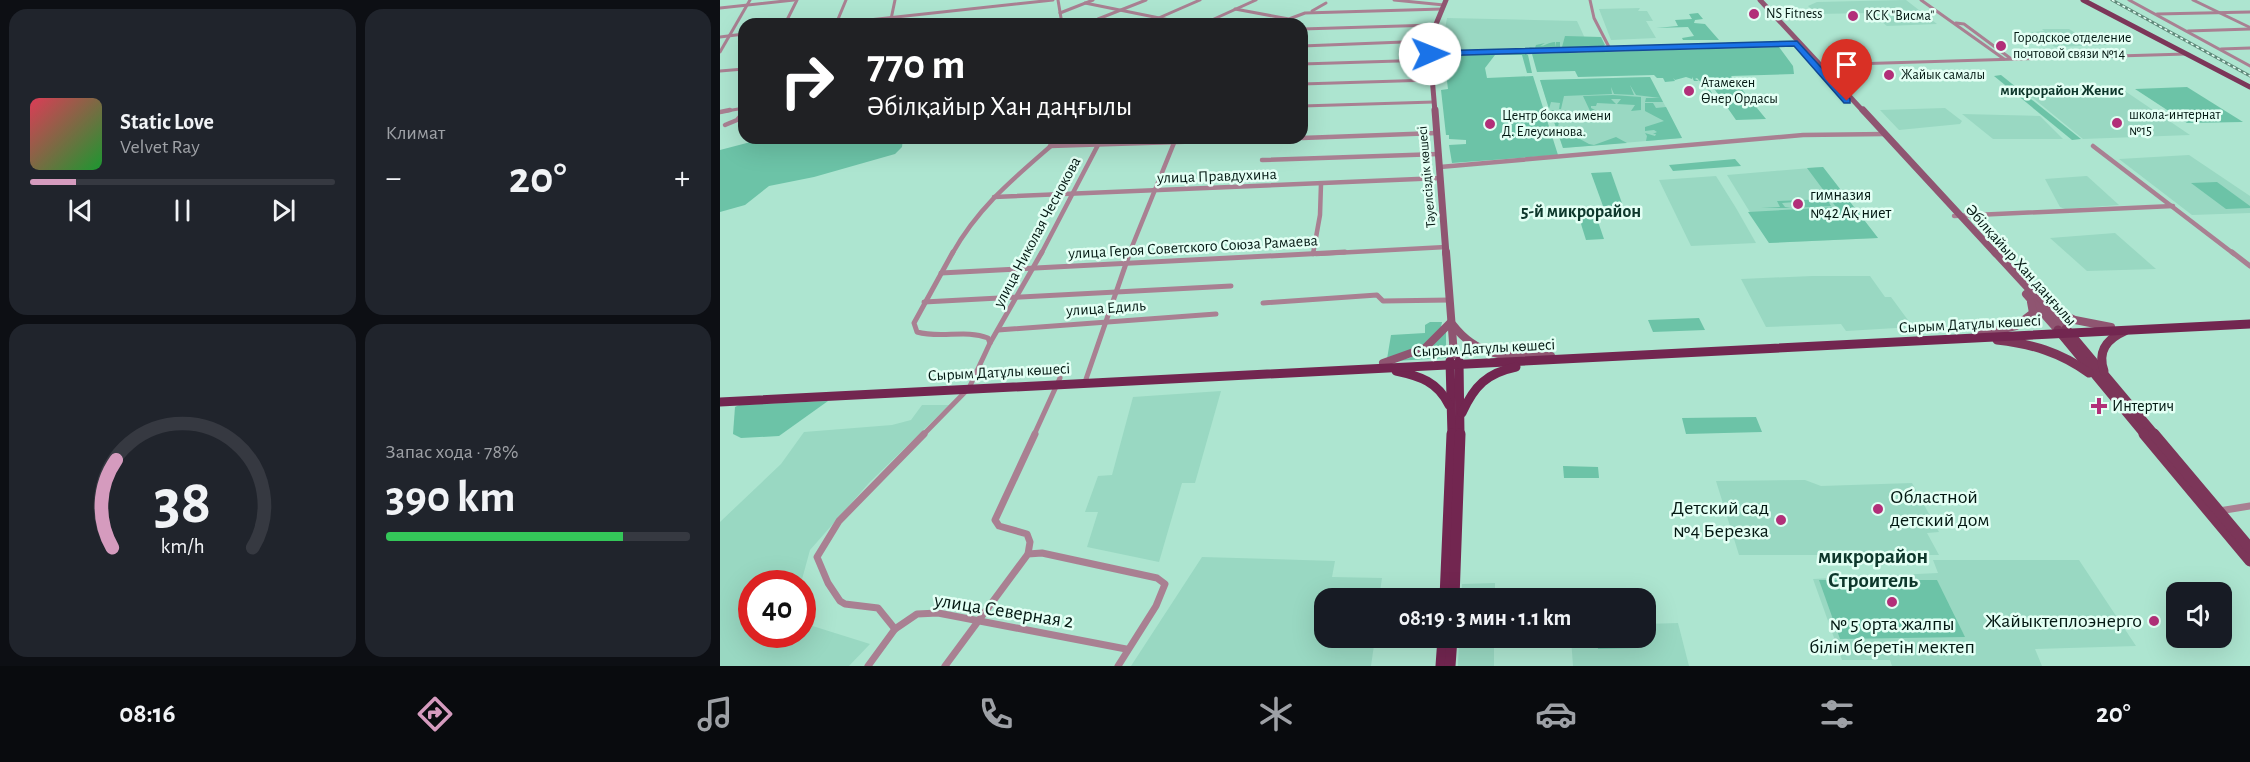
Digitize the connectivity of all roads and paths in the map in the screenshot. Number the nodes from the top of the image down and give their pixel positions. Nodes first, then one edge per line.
1 (750, 0) edge
2 (795, 0) edge
3 (846, 0) edge
4 (896, 0) edge
5 (1053, 0) edge
6 (1058, 0) edge
7 (1093, 0) edge
8 (1146, 0) edge
9 (1200, 0) edge
10 (1256, 0) edge
11 (1394, 0) edge
12 (1590, 0) edge
13 (1758, 0) edge
14 (1921, 0) edge
15 (2083, 0) edge
16 (2129, 0) edge
17 (2193, 0) edge
18 (1085, 3) junction
19 (1326, 3) dead end
20 (747, 5) junction
21 (1444, 5) edge
22 (720, 8) edge
23 (1235, 9) junction
24 (1121, 10) junction
25 (1310, 12) junction
26 (2219, 12) junction
27 (2250, 12) edge
28 (1060, 13) junction
29 (2156, 14) junction
30 (891, 17) junction
31 (739, 18) edge
32 (788, 18) edge
33 (838, 18) edge
34 (883, 18) edge
35 (1061, 18) edge
36 (1101, 18) edge
37 (1159, 18) joint
38 (1216, 18) edge
39 (1284, 18) edge
40 (1291, 18) edge
41 (738, 20) edge
42 (1954, 22) junction
43 (1434, 25) junction
44 (2250, 28) edge
45 (1308, 29) edge
46 (2186, 31) junction
47 (738, 35) edge
48 (729, 36) junction
49 (720, 37) edge
50 (1429, 42) junction
51 (1798, 44) junction
52 (1308, 46) edge
53 (2250, 48) edge
54 (1610, 49) junction
55 (2219, 49) junction
56 (720, 52) edge
57 (2187, 54) junction
58 (1430, 57) junction
59 (2004, 59) junction
60 (2011, 59) junction
61 (1308, 64) edge
62 (1817, 65) junction
63 (2250, 66) edge
64 (738, 70) edge
65 (720, 71) edge
66 (1431, 80) junction
67 (1308, 84) edge
68 (2250, 87) edge
69 (1434, 102) junction
70 (1308, 106) edge
71 (738, 110) edge
72 (720, 112) edge
73 (738, 119) edge
74 (725, 125) dead end
75 (1437, 134) junction
76 (1882, 134) junction
77 (1308, 138) edge
78 (1052, 144) edge
79 (1113, 144) edge
80 (1173, 144) edge
81 (1098, 145) junction
82 (1050, 146) junction
83 (2093, 146) dead end
84 (1439, 154) junction
85 (1262, 160) dead end
86 (1440, 167) junction
87 (1441, 178) junction
88 (1321, 184) junction
89 (1155, 191) junction
90 (1071, 195) junction
91 (994, 197) junction
92 (2173, 206) junction
93 (1958, 216) junction
94 (1446, 247) junction
95 (1313, 254) junction
96 (1125, 264) junction
97 (2250, 266) edge
98 (1032, 269) junction
99 (941, 273) junction
100 (1231, 286) dead end
101 (1116, 292) junction
102 (2031, 296) junction
103 (1015, 298) junction
104 (1450, 300) junction
105 (924, 302) junction
106 (1263, 303) dead end
107 (1216, 314) dead end
108 (1107, 321) junction
109 (1451, 322) junction
110 (2250, 322) edge
111 (2111, 327) junction
112 (998, 330) junction
113 (2125, 331) junction
114 (2064, 332) junction
115 (1982, 336) junction
116 (990, 344) junction
117 (1553, 358) junction
118 (1454, 361) junction
119 (1382, 366) junction
120 (2108, 378) junction
121 (1086, 380) junction
122 (1059, 381) junction
123 (971, 386) junction
124 (2113, 395) junction
125 (720, 400) edge
126 (1457, 416) junction
127 (2250, 506) edge
128 (2215, 512) junction
129 (839, 521) joint
130 (2250, 548) edge
131 (1028, 554) junction
132 (2250, 561) edge
133 (1445, 588) edge
134 (1454, 588) edge
135 (981, 621) junction
136 (895, 629) junction
137 (1442, 648) edge
138 (1451, 648) edge
139 (1126, 650) junction
140 (868, 666) edge
141 (945, 666) edge
142 (1118, 666) edge
143 (1441, 666) edge
144 (1450, 666) edge

1 - 20 street
2 - 20 street
2 - 32 street
3 - 33 street
4 - 30 street
5 - 30 street
6 - 28 street
7 - 18 street
8 - 24 street
9 - 37 street
10 - 23 street
11 - 21 street
12 - 54 street
13 - 51 main road, Әбілқайыр Хан даңғылы
14 - 42 street
15 - 57 main road
16 - 29 street
17 - 26 street
18 - 24 street
18 - 28 street
19 - 25 street
20 - 22 street
20 - 31 street
21 - 25 street
21 - 43 main road, Тәуелсіздік көшесі
23 - 38 street
23 - 39 street
24 - 36 street
24 - 37 street
25 - 40 street
26 - 27 street
26 - 29 street
26 - 44 street
28 - 35 street
29 - 46 street
30 - 34 street
41 - 48 street
42 - 59 street
42 - 60 street
43 - 45 street
43 - 50 main road, Тәуелсіздік көшесі
44 - 46 street
46 - 55 street
47 - 48 street
48 - 49 street
48 - 56 street
50 - 52 street
50 - 58 main road, Тәуелсіздік көшесі
51 - 54 street
51 - 62 main road, Әбілқайыр Хан даңғылы
53 - 55 street
54 - 58 street
55 - 63 street
57 - 60 street
57 - 68 main road
58 - 61 street
58 - 66 main road, Тәуелсіздік көшесі
59 - 60 street
59 - 62 street
62 - 76 main road, Әбілқайыр Хан даңғылы
64 - 65 street
66 - 67 street
66 - 69 main road, Тәуелсіздік көшесі
69 - 70 street
69 - 75 main road, Тәуелсіздік көшесі
71 - 72 street
73 - 74 street
75 - 77 street
75 - 84 main road, Тәуелсіздік көшесі
76 - 86 street
76 - 93 main road, Әбілқайыр Хан даңғылы
78 - 82 street
79 - 81 street
80 - 89 street
81 - 82 street
81 - 90 street, улица Николая Чеснокова
82 - 91 street
83 - 92 street
84 - 85 street
84 - 86 main road, Тәуелсіздік көшесі
86 - 87 main road, Тәуелсіздік көшесі
87 - 88 street, улица Правдухина
87 - 94 main road, Тәуелсіздік көшесі
88 - 89 street, улица Правдухина
88 - 95 street
89 - 90 street, улица Правдухина
89 - 96 street
90 - 91 street, улица Правдухина
90 - 98 street, улица Николая Чеснокова
91 - 99 street
92 - 93 street
92 - 97 street
93 - 102 main road, Әбілқайыр Хан даңғылы
94 - 95 street, улица Героя Советского Союза Рамаева
94 - 104 main road, Тәуелсіздік көшесі
95 - 96 street, улица Героя Советского Союза Рамаева
96 - 98 street, улица Героя Советского Союза Рамаева
96 - 101 street
98 - 99 street, улица Героя Советского Союза Рамаева
98 - 103 street, улица Николая Чеснокова
99 - 105 street
100 - 101 street
101 - 103 street
101 - 108 street
102 - 111 main road
102 - 114 main road, Әбілқайыр Хан даңғылы
102 - 115 main road
103 - 105 street
103 - 112 street, улица Николая Чеснокова
104 - 106 street
104 - 109 main road, Тәуелсіздік көшесі
105 - 116 street
107 - 108 street, улица Едиль
108 - 112 street, улица Едиль
108 - 121 street
109 - 117 main road
109 - 118 main road, Тәуелсіздік көшесі
109 - 119 main road
110 - 111 highway, Сырым Датұлы көшесі
110 - 113 highway, Сырым Датұлы көшесі
111 - 114 highway, Сырым Датұлы көшесі
112 - 116 street, улица Николая Чеснокова
113 - 114 highway, Сырым Датұлы көшесі
113 - 120 main road
114 - 115 highway, Сырым Датұлы көшесі
114 - 120 main road, Әбілқайыр Хан даңғылы
114 - 124 main road, Әбілқайыр Хан даңғылы
115 - 117 highway, Сырым Датұлы көшесі
115 - 124 main road
116 - 123 street, улица Николая Чеснокова
117 - 118 highway, Сырым Датұлы көшесі
117 - 126 highway
118 - 119 highway, Сырым Датұлы көшесі
118 - 126 highway
119 - 121 highway, Сырым Датұлы көшесі
119 - 126 highway
120 - 128 main road, Әбілқайыр Хан даңғылы
121 - 122 highway, Сырым Датұлы көшесі
122 - 123 highway, Сырым Датұлы көшесі
122 - 131 street
123 - 125 highway, Сырым Датұлы көшесі
123 - 129 street, улица Николая Чеснокова
124 - 128 main road, Әбілқайыр Хан даңғылы
126 - 133 highway
126 - 134 highway
127 - 128 street
128 - 130 main road, Әбілқайыр Хан даңғылы
128 - 132 main road, Әбілқайыр Хан даңғылы
129 - 136 street
131 - 135 street
131 - 139 street
135 - 136 street, улица Северная 2
135 - 139 street, улица Северная 2
135 - 141 street
136 - 140 street
137 - 143 highway
138 - 144 highway
139 - 142 street

